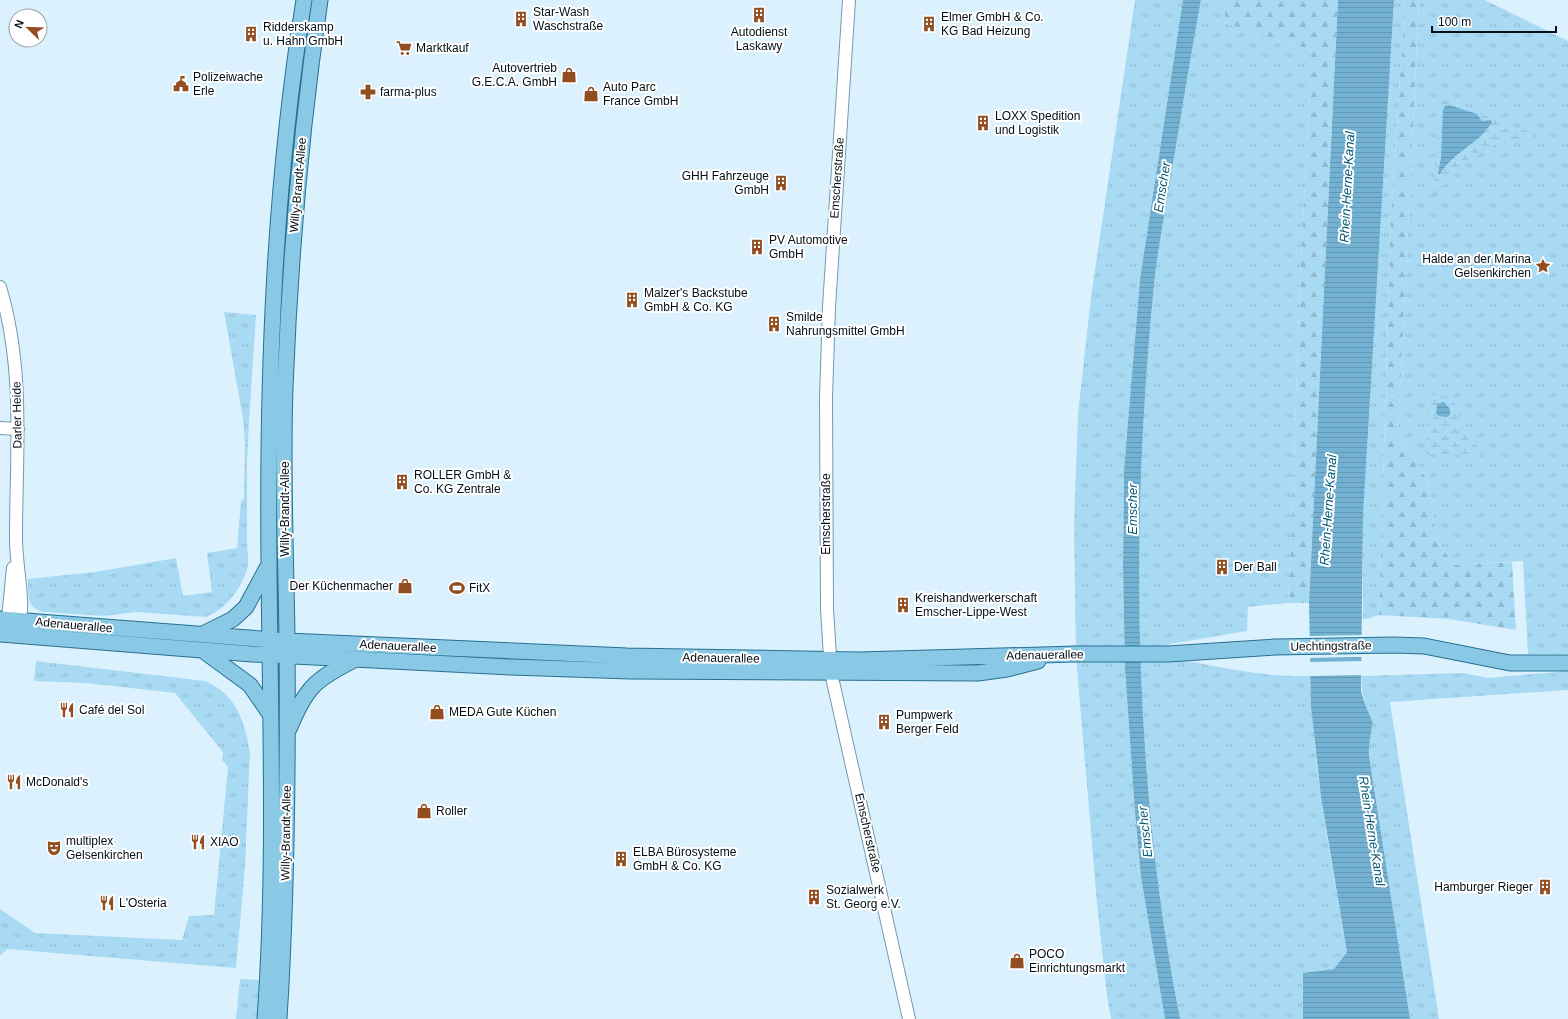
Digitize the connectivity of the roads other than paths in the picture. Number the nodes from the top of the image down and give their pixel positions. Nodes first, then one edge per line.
1 (304, 0) edge
2 (320, 0) edge
3 (849, 0) edge
4 (0, 287) edge
5 (0, 428) edge
6 (18, 429) junction
7 (269, 563) junction
8 (8, 627) edge
9 (203, 634) junction
10 (270, 640) junction
11 (287, 641) junction
12 (202, 650) junction
13 (270, 655) junction
14 (1099, 655) joint
15 (286, 656) junction
16 (354, 660) junction
17 (1568, 663) edge
18 (831, 666) junction
19 (270, 714) junction
20 (287, 735) junction
21 (265, 1019) edge
22 (279, 1019) edge
23 (909, 1019) edge

1 - 7 main road, Willy-Brandt-Allee
2 - 11 main road, Willy-Brandt-Allee
3 - 18 street, Emscherstraße
4 - 6 street, Darler Heide
5 - 6 street
6 - 8 street, Darler Heide
7 - 9 main road
7 - 10 main road, Willy-Brandt-Allee
8 - 9 main road, Adenauerallee
8 - 12 main road, Adenauerallee
9 - 10 main road, Adenauerallee
10 - 11 main road, Adenauerallee
10 - 13 main road, Willy-Brandt-Allee
11 - 15 main road, Willy-Brandt-Allee
11 - 18 main road, Adenauerallee
12 - 13 main road, Adenauerallee
12 - 19 main road
13 - 15 main road, Adenauerallee
13 - 19 main road, Willy-Brandt-Allee
14 - 17 main road, Uechtingstraße
14 - 18 main road, Adenauerallee
15 - 16 main road, Adenauerallee
15 - 20 main road, Willy-Brandt-Allee
16 - 18 main road, Adenauerallee
16 - 20 main road
18 - 23 street, Emscherstraße
19 - 21 main road, Willy-Brandt-Allee
20 - 22 main road, Willy-Brandt-Allee

